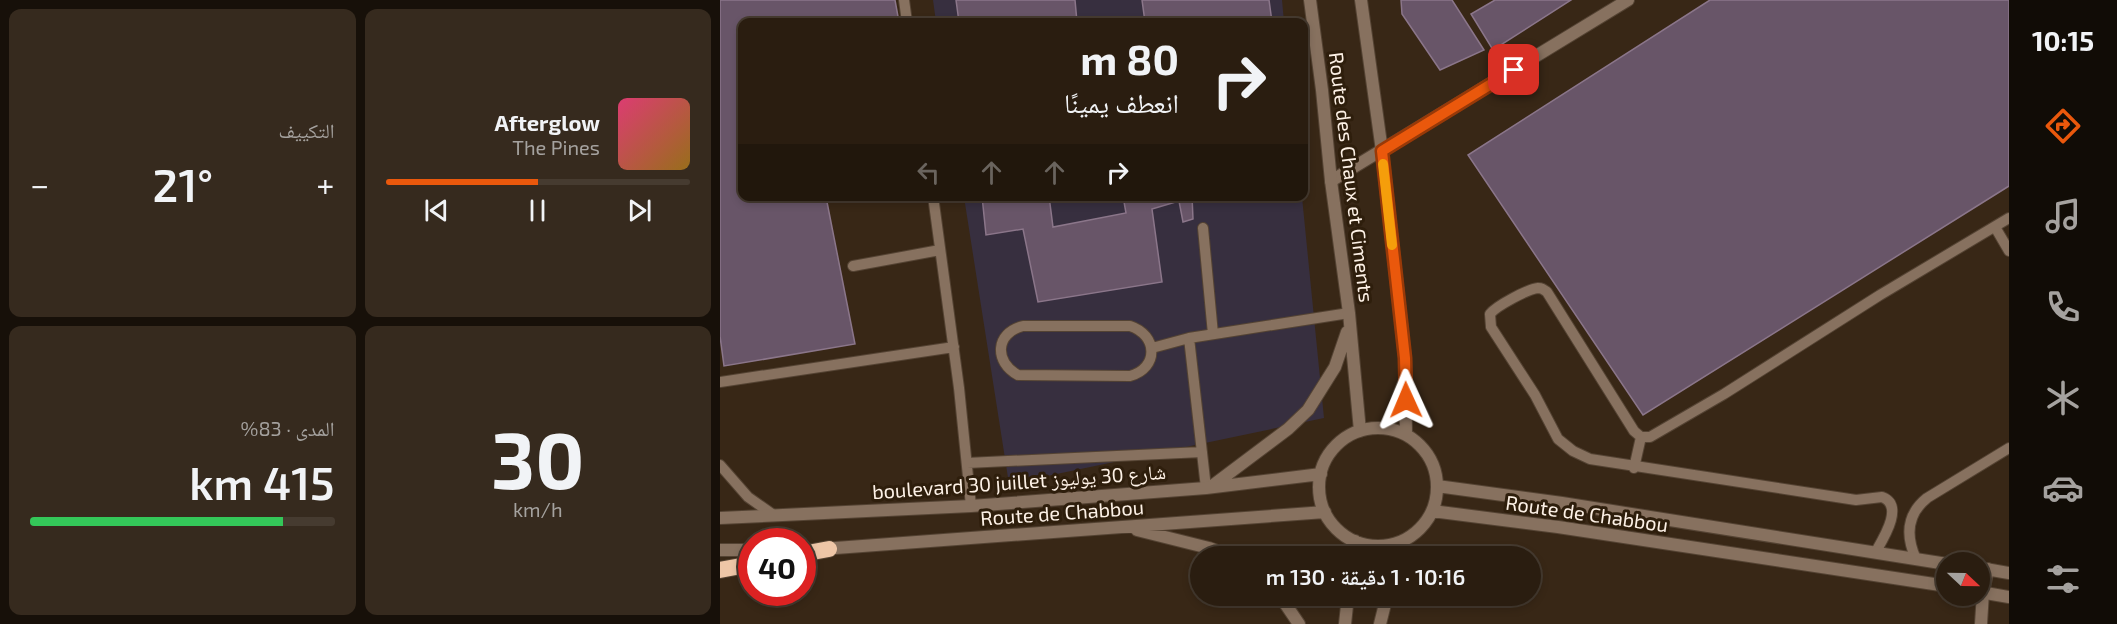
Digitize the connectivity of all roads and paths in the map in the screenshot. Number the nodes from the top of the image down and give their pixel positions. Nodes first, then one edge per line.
1 (904, 0) edge
2 (1310, 0) edge
3 (1361, 0) edge
4 (1628, 0) edge
5 (906, 18) edge
6 (1382, 151) junction
7 (1331, 181) junction
8 (934, 201) edge
9 (2009, 218) edge
10 (1995, 226) junction
11 (1203, 228) dead end
12 (940, 250) junction
13 (2009, 251) edge
14 (853, 266) dead end
15 (1350, 317) junction
16 (1214, 334) junction
17 (1189, 338) junction
18 (954, 347) junction
19 (1152, 348) junction
20 (720, 382) edge
21 (1360, 431) junction
22 (1406, 435) junction
23 (1641, 437) junction
24 (2009, 448) edge
25 (1202, 452) junction
26 (967, 463) junction
27 (720, 465) edge
28 (1634, 468) junction
29 (1321, 474) junction
30 (1437, 486) junction
31 (1208, 488) junction
32 (971, 506) junction
33 (1432, 511) junction
34 (1325, 512) junction
35 (775, 516) junction
36 (720, 518) edge
37 (1124, 527) junction
38 (1355, 542) junction
39 (1401, 542) junction
40 (1202, 546) edge
41 (1354, 546) edge
42 (1400, 546) edge
43 (816, 549) edge
44 (829, 549) junction
45 (720, 550) edge
46 (738, 550) edge
47 (816, 551) edge
48 (1875, 553) junction
49 (1916, 560) junction
50 (1936, 563) edge
51 (738, 567) edge
52 (720, 570) edge
53 (1990, 570) edge
54 (2009, 573) edge
55 (1913, 580) junction
56 (1936, 584) edge
57 (1990, 594) edge
58 (2009, 597) edge
59 (1287, 606) edge
60 (1347, 606) edge
61 (1385, 606) edge
62 (1981, 606) edge
63 (1299, 624) edge
64 (1345, 624) edge
65 (1380, 624) edge
66 (1981, 624) edge

1 - 5 lane
2 - 7 street, Route des Chaux et Ciments
3 - 6 street, Route des Chaux et Ciments
4 - 6 street
6 - 7 street
6 - 22 street, Route des Chaux et Ciments
7 - 15 street, Route des Chaux et Ciments
8 - 12 lane
9 - 10 lane
10 - 13 lane
10 - 23 lane
11 - 16 lane
12 - 14 lane
12 - 18 lane
15 - 16 lane
15 - 21 street, Route des Chaux et Ciments
15 - 31 street
16 - 17 lane
17 - 19 lane
17 - 25 lane
18 - 20 lane
18 - 26 lane
19 - 19 lane
21 - 22 street
21 - 29 street
22 - 30 street
23 - 28 lane
23 - 28 lane
24 - 49 lane
25 - 26 lane
25 - 31 lane
26 - 32 lane
27 - 35 lane
28 - 48 lane
29 - 31 street, boulevard 30 juillet شارع 30 يوليوز
29 - 34 street
30 - 33 street
30 - 48 street, Route de Chabbou
31 - 32 street, boulevard 30 juillet شارع 30 يوليوز
32 - 35 street, boulevard 30 juillet شارع 30 يوليوز
33 - 39 street
33 - 55 street, Route de Chabbou
34 - 37 street, Route de Chabbou
34 - 38 street
35 - 36 street, boulevard 30 juillet شارع 30 يوليوز
37 - 40 street
37 - 44 street, Route de Chabbou
38 - 39 street
38 - 41 street
39 - 42 street
43 - 44 street, Route de Chabbou
44 - 47 highway
45 - 46 street
48 - 49 street
49 - 50 street
49 - 55 street
51 - 52 highway
53 - 54 street
55 - 56 street
57 - 58 street
59 - 63 street
60 - 64 street
61 - 65 street
62 - 66 street

